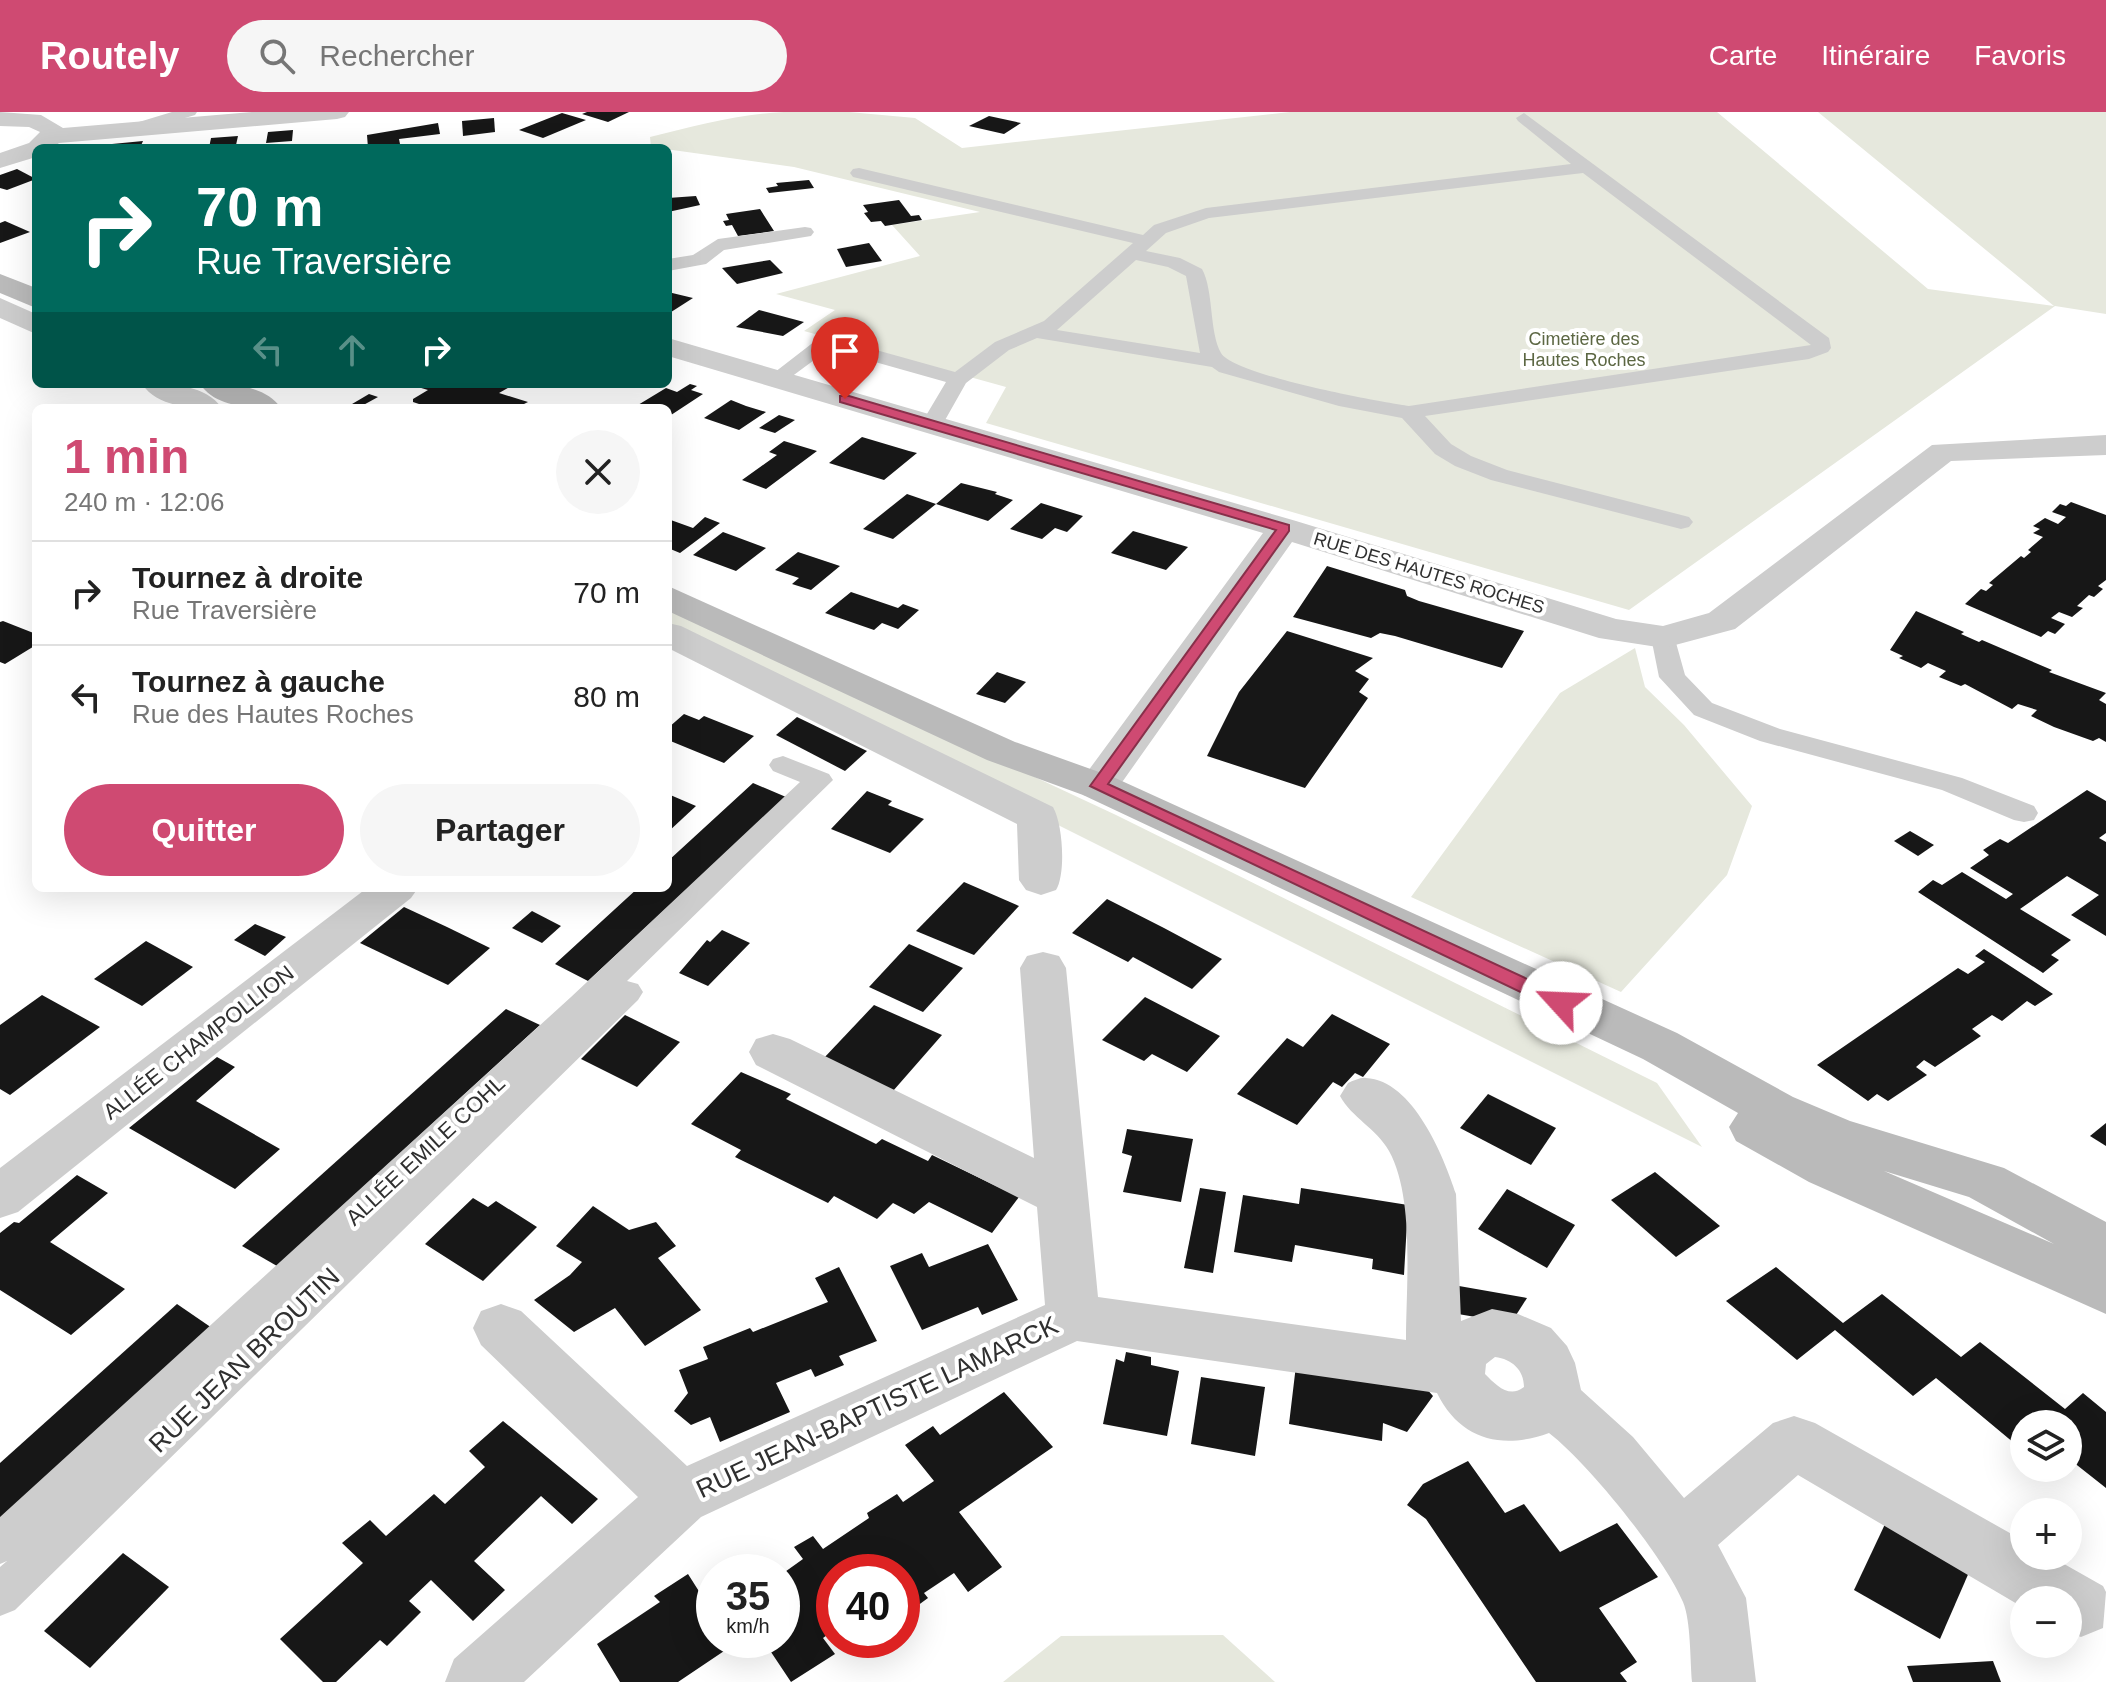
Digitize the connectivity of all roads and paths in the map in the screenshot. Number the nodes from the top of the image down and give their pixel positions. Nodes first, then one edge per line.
1 (189, 112) edge
2 (337, 112) edge
3 (1524, 118) dead end
4 (0, 119) edge
5 (135, 128) junction
6 (41, 144) edge
7 (57, 144) edge
8 (32, 150) edge
9 (0, 161) edge
10 (1586, 167) junction
11 (859, 173) dead end
12 (805, 232) dead end
13 (1140, 247) junction
14 (672, 264) edge
15 (0, 282) edge
16 (32, 297) edge
17 (0, 307) edge
18 (32, 323) edge
19 (1035, 332) junction
20 (672, 348) edge
21 (1218, 362) junction
22 (776, 379) junction
23 (958, 379) junction
24 (165, 388) edge
25 (223, 388) edge
26 (198, 404) edge
27 (257, 404) edge
28 (1409, 412) junction
29 (932, 424) junction
30 (2106, 445) edge
31 (1681, 522) dead end
32 (1284, 528) junction
33 (672, 599) edge
34 (672, 636) edge
35 (1664, 637) junction
36 (783, 765) dead end
37 (1098, 786) junction
38 (2024, 813) dead end
39 (1041, 880) dead end
40 (391, 892) edge
41 (1043, 968) dead end
42 (627, 992) dead end
43 (1590, 1016) junction
44 (773, 1052) dead end
45 (1365, 1096) dead end
46 (1062, 1195) junction
47 (0, 1197) edge
48 (2106, 1247) edge
49 (2106, 1291) edge
50 (1073, 1317) junction
51 (501, 1328) dead end
52 (1446, 1368) junction
53 (680, 1498) junction
54 (1680, 1539) junction
55 (0, 1544) edge
56 (2044, 1586) edge
57 (0, 1596) edge
58 (477, 1682) edge
59 (1724, 1682) edge

1 - 5 lane
2 - 5 street
3 - 10 lane
4 - 6 street
5 - 7 street
8 - 9 street
10 - 13 lane
10 - 28 lane
11 - 13 lane
12 - 14 lane
13 - 19 lane
13 - 21 lane
15 - 16 street
17 - 18 street
19 - 21 lane
19 - 23 lane
20 - 22 street, RUE DES HAUTES ROCHES
21 - 28 lane
22 - 23 lane
22 - 29 street, RUE DES HAUTES ROCHES
23 - 29 lane
24 - 26 street
25 - 27 street
28 - 31 lane
29 - 32 street, RUE DES HAUTES ROCHES
30 - 35 street, RUE DES HAUTES ROCHES
32 - 35 street, RUE DES HAUTES ROCHES
32 - 37 street
33 - 37 street
34 - 39 street
35 - 38 lane
36 - 55 lane, ALLÉE EMILE COHL
37 - 43 street
40 - 47 street, ALLÉE CHAMPOLLION
41 - 46 street, RUE JEAN-BAPTISTE LAMARCK
42 - 57 lane, RUE JEAN BROUTIN
43 - 48 street
43 - 49 street
44 - 46 street
45 - 52 street
46 - 50 street, RUE JEAN-BAPTISTE LAMARCK
50 - 52 street, RUE JEAN-BAPTISTE LAMARCK
50 - 53 street, RUE JEAN-BAPTISTE LAMARCK
51 - 53 street, RUE JEAN-BAPTISTE LAMARCK
52 - 54 street
53 - 58 street, RUE JEAN-BAPTISTE LAMARCK
54 - 56 street
54 - 59 street

